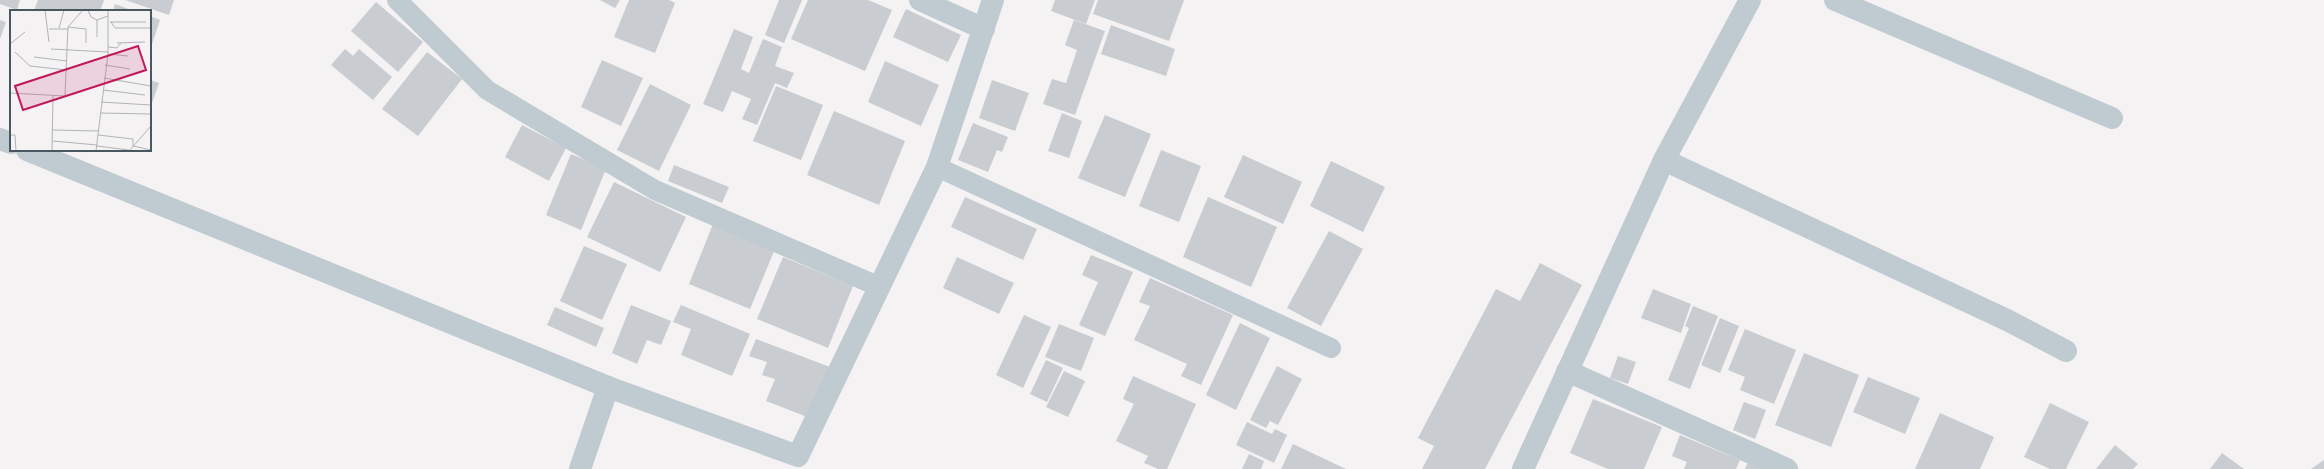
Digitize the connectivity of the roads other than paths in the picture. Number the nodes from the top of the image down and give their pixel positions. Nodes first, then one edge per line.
1 (397, 0) edge
2 (920, 0) edge
3 (993, 0) edge
4 (1750, 0) edge
5 (1835, 0) edge
6 (984, 28) junction
7 (2112, 118) dead end
8 (0, 139) edge
9 (10, 143) edge
10 (29, 151) edge
11 (1664, 160) junction
12 (938, 168) junction
13 (880, 287) junction
14 (1331, 348) dead end
15 (2066, 351) dead end
16 (1567, 371) junction
17 (608, 387) junction
18 (580, 469) edge
19 (1523, 469) edge
20 (1786, 469) edge

1 - 13 lane
2 - 6 street
3 - 6 street
4 - 11 street
5 - 7 street
6 - 12 street
8 - 9 street
10 - 17 street
11 - 15 street
11 - 16 street
12 - 13 street
12 - 14 lane
13 - 17 street
16 - 19 street
16 - 20 street
17 - 18 street

